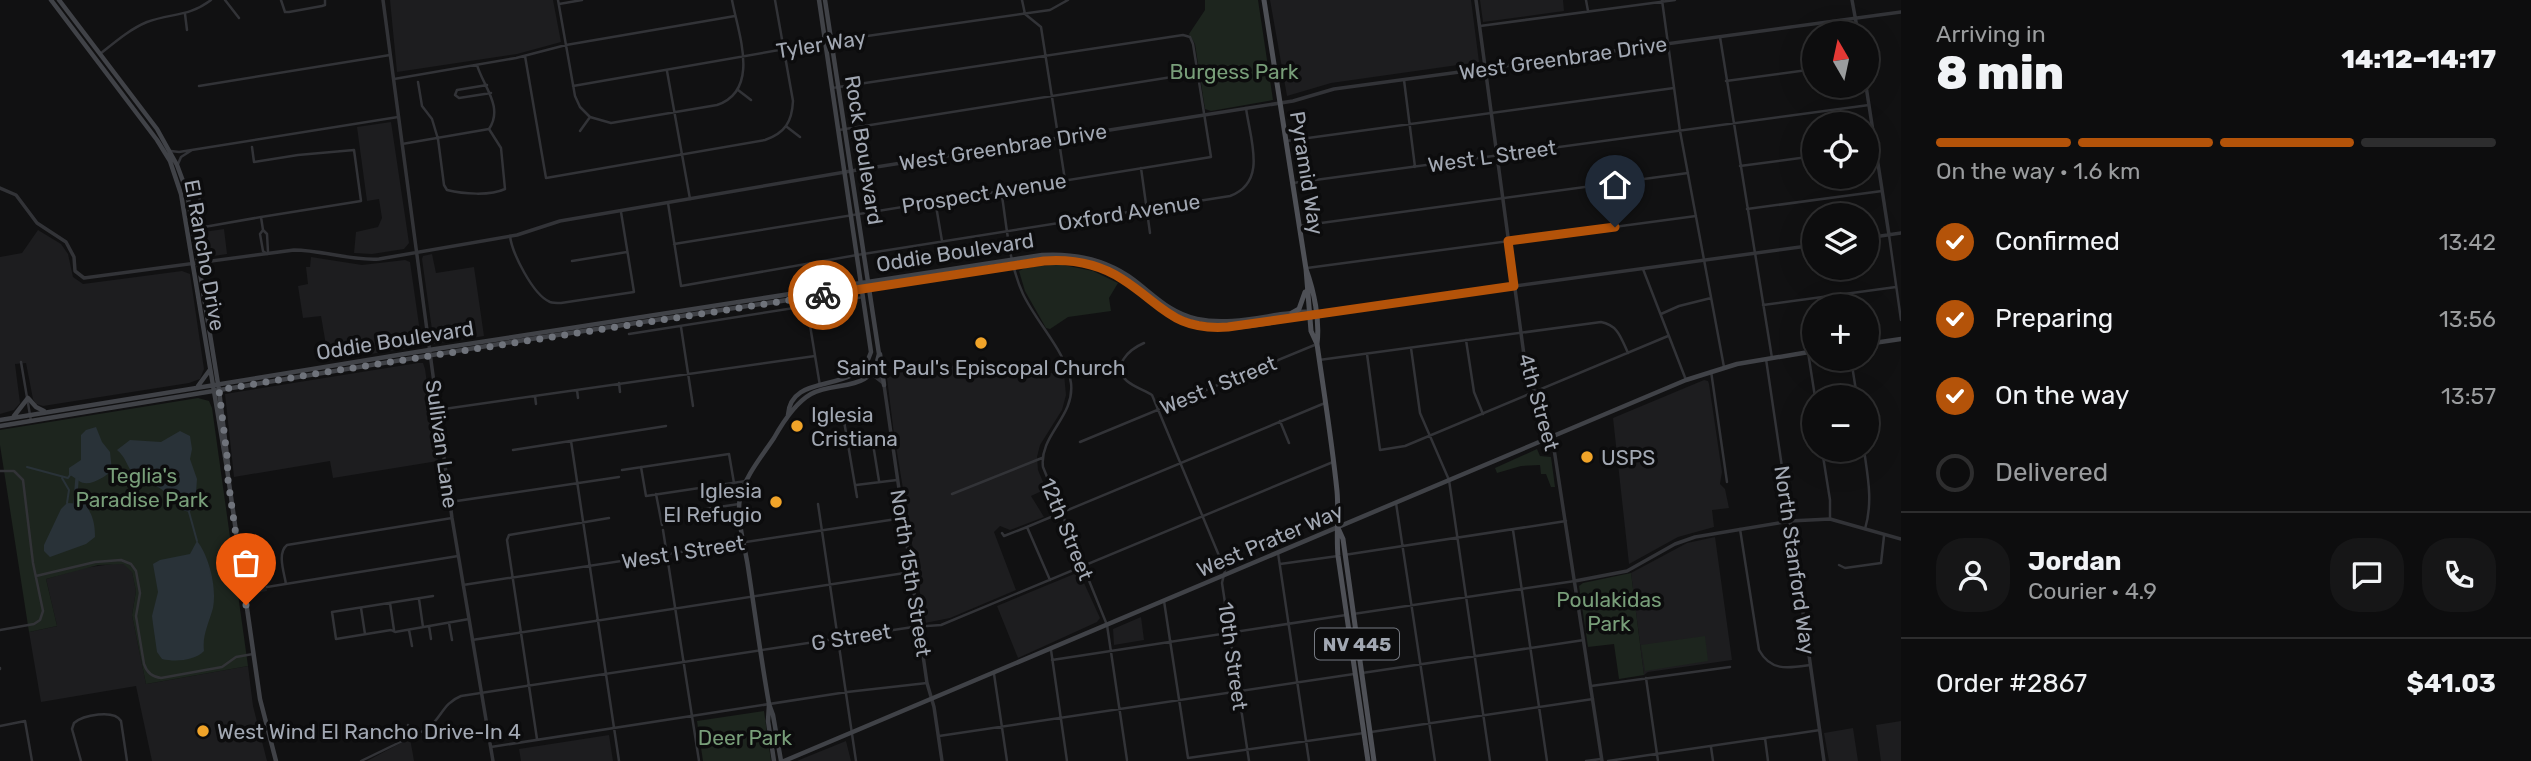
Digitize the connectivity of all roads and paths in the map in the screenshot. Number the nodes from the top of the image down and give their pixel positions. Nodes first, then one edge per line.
1 (51, 0) edge
2 (60, 0) edge
3 (211, 0) edge
4 (225, 0) edge
5 (281, 0) edge
6 (325, 0) edge
7 (383, 0) edge
8 (582, 0) edge
9 (732, 0) edge
10 (775, 0) edge
11 (819, 0) edge
12 (825, 0) edge
13 (1023, 0) edge
14 (1264, 0) edge
15 (1476, 0) edge
16 (1587, 0) edge
17 (1675, 0) edge
18 (1852, 0) edge
19 (1069, 1) edge
20 (1662, 1) edge
21 (559, 2) edge
22 (1588, 12) junction
23 (1901, 12) edge
24 (185, 14) junction
25 (1024, 14) junction
26 (735, 16) junction
27 (239, 18) dead end
28 (1855, 18) junction
29 (1856, 21) edge
30 (1479, 26) junction
31 (187, 30) dead end
32 (1720, 37) junction
33 (829, 42) junction
34 (1668, 44) junction
35 (566, 45) junction
36 (784, 49) junction
37 (100, 54) junction
38 (390, 55) junction
39 (1045, 55) junction
40 (525, 56) junction
41 (742, 57) junction
42 (477, 65) junction
43 (1485, 68) junction
44 (667, 69) junction
45 (1802, 71) edge
46 (1198, 73) junction
47 (394, 79) junction
48 (1404, 79) junction
49 (1726, 81) junction
50 (418, 82) dead end
51 (487, 85) junction
52 (199, 86) dead end
53 (573, 86) junction
54 (835, 88) junction
55 (1674, 88) junction
56 (738, 90) junction
57 (491, 93) junction
58 (1052, 96) junction
59 (1868, 98) edge
60 (751, 100) dead end
61 (1280, 103) junction
62 (1869, 105) junction
63 (1246, 108) junction
64 (675, 112) junction
65 (1870, 112) edge
66 (1491, 113) junction
67 (1204, 115) junction
68 (398, 117) junction
69 (590, 117) junction
70 (1410, 124) junction
71 (1733, 124) junction
72 (787, 127) junction
73 (489, 129) junction
74 (842, 129) junction
75 (580, 131) dead end
76 (1680, 131) junction
77 (800, 136) dead end
78 (1058, 138) junction
79 (438, 139) junction
80 (1286, 141) junction
81 (402, 144) junction
82 (252, 148) dead end
83 (192, 150) junction
84 (171, 151) junction
85 (682, 155) junction
86 (1497, 156) junction
87 (1802, 158) edge
88 (170, 161) junction
89 (177, 164) junction
90 (1740, 166) junction
91 (1415, 167) junction
92 (1141, 168) junction
93 (1879, 170) edge
94 (848, 171) junction
95 (1688, 173) junction
96 (181, 174) junction
97 (1065, 180) junction
98 (1293, 183) junction
99 (0, 188) edge
100 (1001, 190) junction
101 (1882, 191) junction
102 (187, 192) junction
103 (690, 199) junction
104 (1503, 199) junction
105 (935, 200) junction
106 (668, 203) junction
107 (1146, 209) junction
108 (1747, 209) junction
109 (621, 211) junction
110 (854, 214) junction
111 (1696, 216) junction
112 (261, 217) junction
113 (1299, 226) junction
114 (263, 230) junction
115 (1008, 231) junction
116 (1150, 233) dead end
117 (1901, 233) edge
118 (1889, 235) junction
119 (510, 236) junction
120 (1879, 236) edge
121 (1508, 241) junction
122 (942, 242) junction
123 (674, 244) junction
124 (1802, 247) edge
125 (417, 252) junction
126 (628, 252) junction
127 (1754, 253) junction
128 (267, 254) junction
129 (861, 254) junction
130 (1704, 260) junction
131 (572, 261) dead end
132 (1012, 262) junction
133 (196, 264) junction
134 (1643, 268) junction
135 (1306, 269) junction
136 (865, 285) junction
137 (1514, 286) junction
138 (1896, 288) junction
139 (1306, 289) junction
140 (864, 297) junction
141 (1711, 298) junction
142 (1763, 305) junction
143 (807, 306) junction
144 (1292, 313) junction
145 (1311, 314) junction
146 (1659, 314) junction
147 (1901, 320) edge
148 (681, 326) junction
149 (1521, 333) junction
150 (629, 334) dead end
151 (1668, 336) junction
152 (1901, 339) edge
153 (1466, 340) junction
154 (1143, 342) dead end
155 (1879, 342) edge
156 (1317, 344) junction
157 (1411, 348) junction
158 (879, 349) junction
159 (429, 353) junction
160 (1628, 353) junction
161 (1802, 353) edge
162 (1367, 354) junction
163 (815, 356) junction
164 (1769, 358) junction
165 (1319, 360) junction
166 (21, 362) dead end
167 (1724, 367) junction
168 (864, 368) junction
169 (209, 370) junction
170 (1711, 371) junction
171 (216, 372) junction
172 (871, 373) junction
173 (689, 375) junction
174 (1686, 380) junction
175 (233, 382) junction
176 (619, 383) junction
177 (884, 385) junction
178 (820, 387) junction
179 (195, 388) junction
180 (216, 388) junction
181 (577, 390) junction
182 (620, 392) dead end
183 (1535, 392) junction
184 (192, 395) junction
185 (535, 396) junction
186 (27, 398) junction
187 (578, 398) dead end
188 (1325, 403) junction
189 (536, 404) dead end
190 (694, 406) dead end
191 (215, 407) junction
192 (1159, 409) junction
193 (438, 411) junction
194 (48, 412) junction
195 (1483, 414) junction
196 (866, 417) dead end
197 (13, 418) junction
198 (30, 418) junction
199 (0, 420) edge
200 (844, 421) junction
201 (1280, 422) junction
202 (817, 425) dead end
203 (0, 426) edge
204 (666, 426) dead end
205 (1430, 436) junction
206 (1552, 436) junction
207 (571, 441) junction
208 (1080, 442) dead end
209 (1289, 443) dead end
210 (848, 444) junction
211 (873, 444) junction
212 (892, 446) junction
213 (224, 447) junction
214 (513, 450) dead end
215 (1042, 458) junction
216 (1333, 462) junction
217 (1823, 462) edge
218 (1866, 462) edge
219 (1181, 463) junction
220 (641, 467) junction
221 (2, 470) edge
222 (622, 470) dead end
223 (619, 477) dead end
224 (897, 480) junction
225 (1449, 480) junction
226 (746, 481) junction
227 (879, 481) junction
228 (1727, 482) dead end
229 (578, 483) junction
230 (734, 483) junction
231 (855, 485) junction
232 (656, 494) junction
233 (952, 494) dead end
234 (857, 497) dead end
235 (450, 502) junction
236 (1396, 503) junction
237 (739, 504) junction
238 (818, 504) dead end
239 (692, 511) dead end
240 (1061, 513) junction
241 (1203, 516) junction
242 (452, 518) junction
243 (609, 518) dead end
244 (903, 518) junction
245 (1830, 519) junction
246 (1566, 521) junction
247 (584, 522) junction
248 (1790, 522) junction
249 (662, 525) dead end
250 (1027, 527) junction
251 (1338, 528) junction
252 (1740, 529) junction
253 (1865, 529) junction
254 (663, 530) dead end
255 (1513, 530) junction
256 (821, 531) junction
257 (1002, 533) dead end
258 (1884, 536) junction
259 (1458, 538) junction
260 (1901, 539) edge
261 (744, 543) junction
262 (1403, 546) junction
263 (1278, 553) junction
264 (667, 554) junction
265 (1341, 555) junction
266 (458, 556) junction
267 (1280, 564) junction
268 (1839, 565) dead end
269 (590, 566) junction
270 (1083, 566) junction
271 (911, 572) junction
272 (36, 576) junction
273 (1223, 576) junction
274 (513, 578) junction
275 (1050, 580) junction
276 (1575, 581) junction
277 (286, 584) junction
278 (463, 585) junction
279 (830, 585) junction
280 (267, 587) dead end
281 (1522, 589) junction
282 (433, 596) dead end
283 (752, 597) junction
284 (1466, 597) junction
285 (418, 598) junction
286 (1164, 601) junction
287 (390, 603) junction
288 (1412, 605) junction
289 (361, 608) junction
290 (675, 608) junction
291 (1349, 615) junction
292 (469, 619) junction
293 (599, 620) junction
294 (449, 623) junction
295 (1289, 624) junction
296 (1107, 625) junction
297 (429, 626) junction
298 (423, 627) junction
299 (920, 628) junction
300 (0, 630) edge
301 (394, 630) junction
302 (409, 630) junction
303 (521, 632) junction
304 (1229, 632) junction
305 (365, 634) junction
306 (839, 638) junction
307 (431, 639) dead end
308 (452, 640) dead end
309 (472, 640) junction
310 (1584, 640) junction
311 (1170, 641) junction
312 (412, 646) dead end
313 (1531, 648) junction
314 (1051, 649) junction
315 (1111, 650) junction
316 (761, 651) junction
317 (253, 654) junction
318 (1475, 656) junction
319 (1052, 660) junction
320 (684, 662) junction
321 (1420, 664) junction
322 (1811, 665) junction
323 (1730, 667) dead end
324 (994, 673) junction
325 (607, 674) junction
326 (1358, 674) junction
327 (1646, 678) junction
328 (1297, 682) junction
329 (927, 683) junction
330 (529, 685) junction
331 (1591, 686) junction
332 (1238, 691) junction
333 (847, 692) junction
334 (481, 694) junction
335 (932, 699) junction
336 (1593, 699) junction
337 (1179, 700) junction
338 (769, 704) junction
339 (1539, 707) junction
340 (1120, 709) junction
341 (692, 716) junction
342 (1484, 716) junction
343 (1060, 718) junction
344 (1429, 724) junction
345 (408, 725) dead end
346 (0, 726) edge
347 (1001, 726) junction
348 (615, 729) junction
349 (1820, 730) junction
350 (852, 732) junction
351 (1367, 733) junction
352 (412, 735) junction
353 (939, 736) junction
354 (1765, 738) junction
355 (537, 740) junction
356 (1306, 741) junction
357 (1711, 746) junction
358 (491, 747) junction
359 (1247, 750) junction
360 (1657, 754) junction
361 (1127, 760) edge
362 (1602, 760) edge
363 (31, 761) edge
364 (81, 761) edge
365 (127, 761) edge
366 (276, 761) edge
367 (361, 761) edge
368 (493, 761) edge
369 (620, 761) edge
370 (699, 761) edge
371 (774, 761) edge
372 (782, 761) edge
373 (856, 761) edge
374 (943, 761) edge
375 (1007, 761) edge
376 (1067, 761) edge
377 (1249, 761) edge
378 (1309, 761) edge
379 (1368, 761) edge
380 (1374, 761) edge
381 (1435, 761) edge
382 (1490, 761) edge
383 (1547, 761) edge
384 (1586, 761) edge
385 (1608, 761) edge
386 (1658, 761) edge
387 (1713, 761) edge
388 (1769, 761) edge
389 (1824, 761) edge

1 - 88 main road, El Rancho Drive
2 - 37 main road, El Rancho Drive
3 - 24 street
4 - 27 street
5 - 6 street
7 - 38 street, Sullivan Lane
8 - 21 street
9 - 26 street
10 - 36 street
11 - 12 street
11 - 33 main road, Rock Boulevard
12 - 33 main road, Rock Boulevard
13 - 25 street
14 - 61 main road, Pyramid Way / NV 445
15 - 30 street, 4th Street
16 - 22 street
17 - 20 street
18 - 28 street
19 - 25 street, Tyler Way
20 - 22 street
20 - 34 street
21 - 35 street
22 - 30 street
23 - 28 street, West Greenbrae Drive
24 - 31 street
24 - 37 street
25 - 33 street, Tyler Way
25 - 39 street
26 - 35 street
26 - 41 street
28 - 29 street
28 - 32 street, West Greenbrae Drive
30 - 43 street, 4th Street
32 - 34 street, West Greenbrae Drive
32 - 49 street, North Stanford Way
33 - 36 street, Tyler Way
33 - 54 main road, Rock Boulevard
34 - 43 street, West Greenbrae Drive
34 - 55 street
35 - 40 street
35 - 53 street
36 - 41 street, Tyler Way
36 - 72 street
37 - 84 main road, El Rancho Drive
38 - 47 street, Sullivan Lane
38 - 52 street
39 - 46 street
39 - 54 street
39 - 58 street
40 - 42 street
40 - 85 street
41 - 44 street, Tyler Way
41 - 56 street
42 - 47 street
42 - 51 street
43 - 48 street, West Greenbrae Drive
43 - 66 street, 4th Street
44 - 53 street, Tyler Way
44 - 64 street
45 - 49 street
46 - 58 street
46 - 67 street
47 - 68 street, Sullivan Lane
48 - 61 street, West Greenbrae Drive
48 - 70 street
49 - 71 street, North Stanford Way
50 - 79 street
51 - 57 street
51 - 57 street
53 - 69 street
54 - 74 main road, Rock Boulevard
55 - 66 street
55 - 76 street
56 - 60 street
56 - 64 street
57 - 73 street
58 - 74 street
58 - 78 street
59 - 62 street
61 - 63 street, West Greenbrae Drive
61 - 80 main road, Pyramid Way / NV 445
62 - 65 street
62 - 71 street, West L Street
63 - 67 street, West Greenbrae Drive
63 - 107 street, Oxford Avenue
64 - 69 street
64 - 85 street
66 - 70 street
66 - 86 street, 4th Street
67 - 78 street, West Greenbrae Drive
67 - 92 street, Prospect Avenue
68 - 81 street, Sullivan Lane
68 - 83 street
69 - 75 street
70 - 80 street
70 - 91 street
71 - 76 street, West L Street
71 - 90 street, North Stanford Way
72 - 77 street
72 - 85 street
73 - 79 street
73 - 79 street
74 - 94 main road, Rock Boulevard
76 - 86 street, West L Street
76 - 95 street
78 - 94 street, West Greenbrae Drive
78 - 97 street
79 - 81 street
80 - 98 main road, Pyramid Way / NV 445
81 - 125 street, Sullivan Lane
82 - 112 street
83 - 84 street
83 - 89 street
84 - 89 main road, El Rancho Drive
85 - 103 street
86 - 91 street, West L Street
86 - 104 street, 4th Street
87 - 90 street
88 - 96 main road
88 - 133 main road, El Rancho Drive
89 - 96 main road, El Rancho Drive
90 - 108 street, North Stanford Way
91 - 98 street, West L Street
92 - 97 street, Prospect Avenue
92 - 107 street
93 - 101 street
94 - 103 street, West Greenbrae Drive
94 - 110 main road, Rock Boulevard
95 - 104 street
95 - 111 street
96 - 102 main road, El Rancho Drive
97 - 100 street, Prospect Avenue
98 - 113 main road, Pyramid Way / NV 445
99 - 133 street, West Greenbrae Drive
100 - 105 street, Prospect Avenue
100 - 115 street, 12th Street
101 - 108 street
101 - 118 street
102 - 112 street
102 - 133 main road, El Rancho Drive
103 - 106 street, West Greenbrae Drive
104 - 113 street
104 - 121 street, 4th Street
105 - 110 street, Prospect Avenue
105 - 122 street
106 - 109 street, West Greenbrae Drive
106 - 123 street
107 - 115 street, Oxford Avenue
107 - 116 street
108 - 127 street, North Stanford Way
109 - 119 street, West Greenbrae Drive
109 - 126 street
110 - 123 street, Prospect Avenue
110 - 129 main road, Rock Boulevard
111 - 121 street
111 - 130 street
112 - 114 street
113 - 135 main road, Pyramid Way / NV 445
114 - 128 street
114 - 128 street
115 - 122 street, Oxford Avenue
115 - 132 street, 12th Street
117 - 118 street
118 - 120 street
118 - 138 street
119 - 125 street, West Greenbrae Drive
119 - 126 street
121 - 135 street
121 - 137 street, 4th Street
122 - 129 street, Oxford Avenue
123 - 129 street, Oxford Avenue
124 - 127 street
125 - 128 street, West Greenbrae Drive
125 - 159 street, Sullivan Lane
126 - 131 street
127 - 130 street
127 - 142 street, North Stanford Way
128 - 133 street, West Greenbrae Drive
129 - 136 main road, Rock Boulevard
130 - 134 street
130 - 141 street
132 - 136 main road, Oddie Boulevard
132 - 144 main road, Oddie Boulevard
132 - 145 main road, Oddie Boulevard
132 - 215 street, 12th Street
133 - 169 main road, El Rancho Drive
133 - 171 main road, El Rancho Drive
134 - 137 street
134 - 146 street
135 - 139 main road, Pyramid Way / NV 445
135 - 145 main road, Pyramid Way / NV 445
136 - 140 main road, Rock Boulevard
136 - 158 main road, Rock Boulevard
136 - 159 main road, Oddie Boulevard
137 - 145 street
137 - 149 street, 4th Street
138 - 142 street
138 - 147 street
139 - 144 main road
139 - 145 main road, Pyramid Way / NV 445
140 - 143 street
140 - 168 main road, Rock Boulevard
141 - 146 street
141 - 167 street
142 - 164 street, North Stanford Way
143 - 148 street
143 - 163 street
144 - 145 main road, Oddie Boulevard
145 - 156 main road, Pyramid Way / NV 445
146 - 151 street
148 - 150 street
148 - 173 street
149 - 153 street
149 - 160 street
149 - 183 street, 4th Street
151 - 160 street
151 - 174 street
152 - 155 main road
153 - 157 street
153 - 195 street
154 - 192 street, 10th Street
156 - 165 main road, Pyramid Way / NV 445
156 - 192 street, West I Street
157 - 162 street
157 - 205 street
158 - 172 main road, Rock Boulevard
158 - 177 main road
159 - 175 main road, Oddie Boulevard
159 - 180 main road, Oddie Boulevard
159 - 193 street, Sullivan Lane
160 - 183 street
161 - 164 main road, West Prater Way
162 - 165 street
162 - 205 street
163 - 173 street
163 - 178 street
164 - 167 main road, West Prater Way
164 - 248 street, North Stanford Way
165 - 188 main road, Pyramid Way / NV 445
166 - 186 street
167 - 170 main road, West Prater Way
168 - 172 street
168 - 178 main road
169 - 179 main road
169 - 180 main road, El Rancho Drive
170 - 174 main road, West Prater Way
170 - 228 street
171 - 175 main road
171 - 180 main road, El Rancho Drive
172 - 177 street
172 - 178 main road
173 - 176 street
173 - 190 street
174 - 206 main road, West Prater Way
175 - 180 main road, Oddie Boulevard
176 - 181 street
176 - 182 street
177 - 212 street, North 15th Street
178 - 226 main road
179 - 180 main road, Oddie Boulevard
179 - 194 main road, Oddie Boulevard
180 - 184 main road, Oddie Boulevard
180 - 191 main road, El Rancho Drive
180 - 213 main road, El Rancho Drive
181 - 185 street
181 - 187 street
183 - 195 street
183 - 206 street, 4th Street
184 - 191 main road
184 - 198 main road, Oddie Boulevard
185 - 189 street
185 - 193 street
186 - 194 main road
186 - 197 main road
186 - 198 street
188 - 201 street
188 - 216 main road, Pyramid Way / NV 445
191 - 213 main road, El Rancho Drive
192 - 208 street, West I Street
192 - 219 street, 10th Street
193 - 235 street, Sullivan Lane
194 - 198 main road, Oddie Boulevard
195 - 205 street
196 - 200 street
197 - 198 main road, Oddie Boulevard
197 - 199 main road, Oddie Boulevard
198 - 203 main road, Oddie Boulevard
200 - 202 street
200 - 210 street
201 - 209 street
201 - 219 street
204 - 207 street
205 - 225 street
206 - 225 main road, West Prater Way
206 - 246 street, 4th Street
207 - 214 street
207 - 229 street
210 - 211 street
210 - 231 street
211 - 212 street
211 - 227 street
212 - 224 street, North 15th Street
213 - 317 main road, El Rancho Drive
215 - 233 street
215 - 240 street, 12th Street
216 - 241 street, G Street
216 - 251 main road, Pyramid Way / NV 445
217 - 245 street
218 - 253 street
219 - 240 street
219 - 241 street, 10th Street
220 - 222 street
220 - 230 street
220 - 232 street
221 - 272 street
223 - 229 street
224 - 227 street
224 - 244 street, North 15th Street
225 - 236 main road, West Prater Way
225 - 259 street
226 - 230 street
226 - 237 main road
227 - 231 street
229 - 235 street
229 - 247 street
230 - 232 street
231 - 234 street
232 - 249 street
235 - 242 street, Sullivan Lane
236 - 251 main road, West Prater Way
236 - 262 street
237 - 239 street
237 - 261 main road
238 - 256 street
240 - 250 street
240 - 270 street, 12th Street
241 - 270 street, G Street
241 - 273 street, 10th Street
242 - 266 street, Sullivan Lane
242 - 277 street
243 - 247 street
244 - 256 street, West I Street
244 - 271 street, North 15th Street
245 - 248 street
245 - 253 street
246 - 255 street
246 - 276 street, 4th Street
247 - 269 street
247 - 274 street
248 - 252 street
248 - 322 street, North Stanford Way
250 - 257 street
250 - 275 street
251 - 263 main road, West Prater Way
251 - 265 main road, Pyramid Way / NV 445
252 - 276 street
252 - 322 street
253 - 258 street
254 - 264 street
255 - 259 street
255 - 281 street
256 - 261 street, West I Street
256 - 279 street
258 - 260 street
258 - 268 street
259 - 262 street
259 - 284 street
261 - 264 street, West I Street
261 - 283 main road
262 - 265 street
262 - 288 street
263 - 267 street
263 - 273 main road, West Prater Way
264 - 269 street, West I Street
264 - 290 street
265 - 267 street
265 - 291 main road, Pyramid Way / NV 445
266 - 277 street
266 - 278 street, Sullivan Lane
267 - 295 street
269 - 274 street, West I Street
269 - 293 street
270 - 275 street, G Street
270 - 296 street, 12th Street
271 - 279 street
271 - 299 street, North 15th Street
272 - 300 street
272 - 317 street
273 - 286 main road, West Prater Way
273 - 304 street, 10th Street
274 - 278 street, West I Street
274 - 303 street
275 - 299 street, G Street
276 - 281 street
276 - 310 street, 4th Street
277 - 280 street
278 - 292 street, Sullivan Lane
279 - 283 street
279 - 306 street
281 - 284 street
281 - 313 street
282 - 285 street
283 - 290 street
283 - 316 main road
284 - 288 street
284 - 318 street
285 - 287 street
285 - 298 street
286 - 296 main road, West Prater Way
286 - 311 street
287 - 289 street
287 - 301 street
288 - 291 street
288 - 321 street
289 - 305 street
289 - 305 street
290 - 293 street
290 - 320 street
291 - 295 street
291 - 326 main road, Pyramid Way / NV 445
292 - 294 street
292 - 309 street, Sullivan Lane
293 - 303 street
293 - 325 street
294 - 297 street
294 - 308 street
295 - 304 street
295 - 328 street
296 - 314 main road, West Prater Way
296 - 315 street, 12th Street
297 - 298 street
297 - 307 street
298 - 302 street
299 - 306 street, G Street
299 - 329 street, North 15th Street
301 - 302 street
301 - 305 street
302 - 312 street
303 - 309 street
303 - 330 street
304 - 311 street
304 - 332 street, 10th Street
306 - 316 street, G Street
306 - 333 street
309 - 334 street, Sullivan Lane
310 - 313 street
310 - 331 street, 4th Street
311 - 315 street
311 - 337 street
313 - 318 street
313 - 339 street
314 - 319 street
314 - 324 main road, West Prater Way
315 - 319 street
315 - 340 street, 12th Street
316 - 320 street, G Street
316 - 338 main road
317 - 366 main road, El Rancho Drive
318 - 321 street
318 - 342 street
319 - 343 street
320 - 325 street, G Street
320 - 341 street
321 - 326 street
321 - 344 street
322 - 349 street, North Stanford Way
323 - 327 street
324 - 335 main road, West Prater Way
324 - 347 street
325 - 330 street, G Street
325 - 348 street
326 - 328 street
326 - 351 main road, Pyramid Way / NV 445
327 - 331 street
327 - 360 street
328 - 332 street
328 - 356 street
329 - 333 street
329 - 335 street, North 15th Street
330 - 334 street, G Street
330 - 355 street
331 - 336 street, 4th Street
332 - 337 street
332 - 359 street, 10th Street
333 - 338 street
333 - 350 street
334 - 352 street, G Street
334 - 358 street, Sullivan Lane
335 - 350 main road, West Prater Way
335 - 353 street, North 15th Street
336 - 339 street
336 - 362 street, 4th Street
337 - 340 street
337 - 359 street
338 - 341 street
338 - 371 main road
338 - 372 main road
339 - 342 street
339 - 383 street
340 - 343 street
340 - 361 street, 12th Street
341 - 348 street
341 - 370 street
342 - 344 street
342 - 382 street
343 - 347 street
343 - 376 street
344 - 351 street
344 - 381 street
345 - 352 street
346 - 363 street
347 - 353 street
347 - 375 street
348 - 355 street
348 - 369 street
349 - 354 street
349 - 389 street, North Stanford Way
350 - 372 main road, West Prater Way
350 - 373 street
351 - 356 street
351 - 379 main road, Pyramid Way / NV 445
351 - 380 main road, Pyramid Way / NV 445
352 - 367 street, G Street
353 - 374 street, North 15th Street
354 - 357 street
354 - 388 street
355 - 358 street
356 - 359 street
356 - 378 street
357 - 360 street
357 - 387 street
358 - 368 street, Sullivan Lane
359 - 377 street, 10th Street
360 - 385 street
360 - 386 street
362 - 384 street
364 - 365 street

